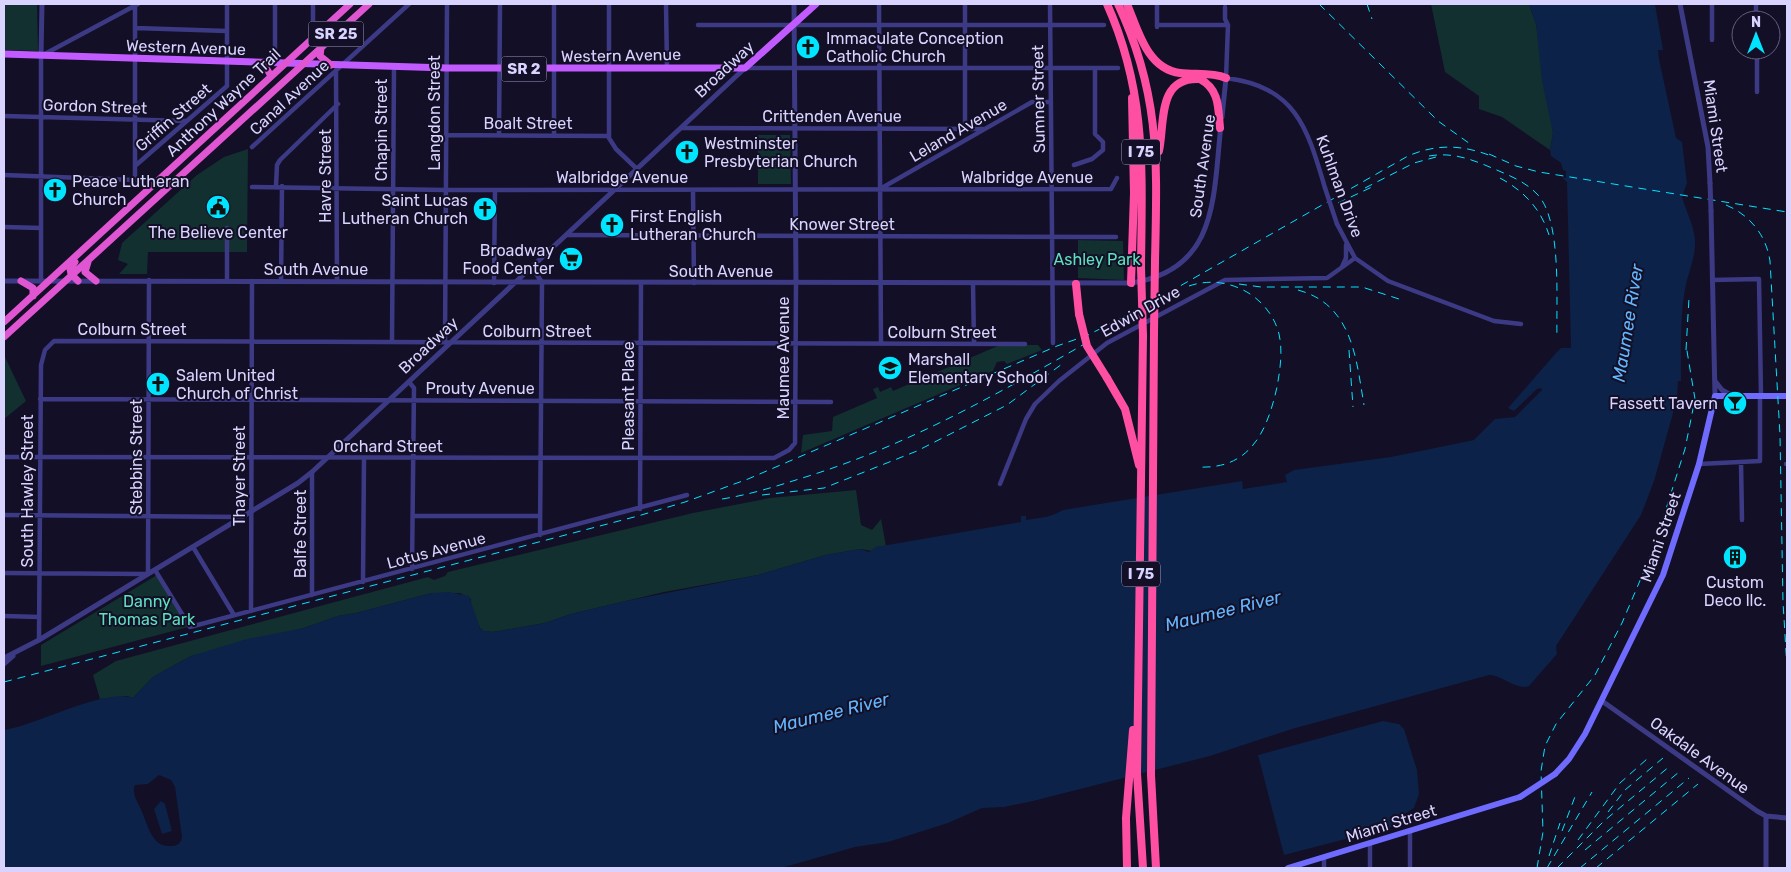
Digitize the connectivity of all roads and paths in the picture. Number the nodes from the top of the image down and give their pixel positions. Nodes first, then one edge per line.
1 (42, 4) edge
2 (136, 4) edge
3 (228, 4) edge
4 (275, 4) edge
5 (313, 4) edge
6 (350, 4) edge
7 (369, 4) edge
8 (409, 4) edge
9 (447, 4) edge
10 (500, 4) edge
11 (554, 4) edge
12 (608, 4) edge
13 (666, 4) edge
14 (794, 4) edge
15 (816, 4) edge
16 (879, 4) edge
17 (964, 4) edge
18 (1050, 4) edge
19 (1107, 4) edge
20 (1118, 4) edge
21 (1127, 4) edge
22 (1157, 4) edge
23 (1680, 4) edge
24 (1712, 4) edge
25 (1225, 7) dead end
26 (1228, 23) junction
27 (794, 24) junction
28 (698, 25) dead end
29 (879, 25) junction
30 (965, 25) junction
31 (1050, 25) junction
32 (1104, 25) dead end
33 (313, 26) dead end
34 (135, 28) junction
35 (227, 31) junction
36 (1121, 39) junction
37 (1712, 40) dead end
38 (321, 48) junction
39 (4, 54) edge
40 (41, 56) junction
41 (135, 59) junction
42 (1757, 60) edge
43 (227, 62) junction
44 (259, 63) junction
45 (275, 63) junction
46 (285, 64) junction
47 (304, 64) junction
48 (336, 67) junction
49 (394, 67) junction
50 (794, 67) junction
51 (447, 68) junction
52 (667, 68) junction
53 (745, 68) junction
54 (879, 68) junction
55 (965, 68) junction
56 (1050, 68) junction
57 (1095, 68) junction
58 (1118, 68) dead end
59 (500, 69) junction
60 (555, 69) junction
61 (609, 69) junction
62 (272, 76) junction
63 (1226, 78) junction
64 (1200, 79) junction
65 (1757, 92) dead end
66 (1051, 102) junction
67 (338, 104) junction
68 (4, 116) edge
69 (41, 117) junction
70 (135, 120) junction
71 (186, 121) junction
72 (681, 128) junction
73 (880, 128) junction
74 (1220, 128) junction
75 (795, 129) junction
76 (965, 129) junction
77 (983, 129) junction
78 (446, 135) junction
79 (499, 135) junction
80 (554, 135) junction
81 (609, 136) junction
82 (252, 148) dead end
83 (1157, 163) junction
84 (1074, 165) dead end
85 (135, 166) junction
86 (637, 170) junction
87 (4, 175) edge
88 (41, 177) junction
89 (1117, 178) dead end
90 (279, 186) junction
91 (252, 187) dead end
92 (337, 188) junction
93 (880, 189) junction
94 (1052, 189) junction
95 (393, 190) junction
96 (446, 190) junction
97 (495, 190) junction
98 (615, 190) junction
99 (693, 190) junction
100 (796, 190) junction
101 (4, 227) edge
102 (41, 228) junction
103 (227, 228) dead end
104 (567, 235) junction
105 (694, 236) junction
106 (796, 236) junction
107 (880, 236) junction
108 (1052, 237) junction
109 (1116, 237) dead end
110 (94, 239) junction
111 (1345, 242) junction
112 (1355, 258) junction
113 (88, 262) junction
114 (535, 265) junction
115 (1338, 272) junction
116 (72, 279) junction
117 (149, 280) junction
118 (1712, 280) junction
119 (4, 281) edge
120 (21, 281) junction
121 (96, 281) junction
122 (226, 281) junction
123 (252, 281) junction
124 (281, 281) junction
125 (45, 282) junction
126 (337, 282) junction
127 (392, 282) junction
128 (446, 282) junction
129 (494, 283) junction
130 (516, 283) junction
131 (542, 283) junction
132 (641, 283) junction
133 (694, 283) junction
134 (1131, 283) junction
135 (796, 284) junction
136 (880, 284) junction
137 (973, 284) junction
138 (1053, 284) junction
139 (1076, 284) junction
140 (33, 296) junction
141 (4, 322) edge
142 (1521, 324) dead end
143 (12, 330) junction
144 (4, 337) edge
145 (149, 341) junction
146 (392, 342) junction
147 (252, 343) junction
148 (445, 343) junction
149 (451, 343) junction
150 (542, 343) junction
151 (640, 343) junction
152 (1053, 343) dead end
153 (796, 344) junction
154 (881, 344) junction
155 (974, 344) junction
156 (1025, 344) dead end
157 (50, 345) joint
158 (1714, 378) junction
159 (409, 382) junction
160 (1715, 396) junction
161 (1734, 396) junction
162 (1761, 396) junction
163 (1787, 396) edge
164 (40, 399) junction
165 (148, 399) junction
166 (252, 400) junction
167 (388, 400) junction
168 (414, 400) junction
169 (541, 401) junction
170 (640, 401) junction
171 (796, 402) junction
172 (831, 402) dead end
173 (4, 457) edge
174 (40, 457) junction
175 (148, 458) junction
176 (251, 458) junction
177 (327, 458) junction
178 (364, 458) junction
179 (414, 458) junction
180 (541, 459) junction
181 (640, 459) junction
182 (771, 459) joint
183 (1700, 464) junction
184 (1742, 464) junction
185 (312, 472) junction
186 (1142, 479) junction
187 (1000, 484) dead end
188 (687, 495) dead end
189 (640, 509) junction
190 (251, 512) junction
191 (4, 515) edge
192 (40, 515) junction
193 (148, 515) junction
194 (413, 516) junction
195 (540, 516) junction
196 (242, 517) junction
197 (1742, 520) dead end
198 (540, 536) junction
199 (193, 547) junction
200 (412, 569) junction
201 (155, 570) junction
202 (4, 573) edge
203 (40, 573) junction
204 (148, 574) junction
205 (363, 582) junction
206 (312, 595) junction
207 (251, 611) junction
208 (234, 615) junction
209 (4, 616) edge
210 (40, 617) junction
211 (39, 640) junction
212 (18, 652) junction
213 (4, 658) edge
214 (4, 664) edge
215 (1139, 668) junction
216 (1602, 700) junction
217 (1766, 816) junction
218 (1787, 818) edge
219 (1410, 832) junction
220 (1370, 844) junction
221 (1324, 858) junction
222 (1127, 868) edge
223 (1143, 868) edge
224 (1156, 868) edge
225 (1288, 868) edge
226 (1324, 868) edge
227 (1370, 868) edge
228 (1410, 868) edge
229 (1766, 868) edge

1 - 40 street
2 - 34 street
2 - 40 street
3 - 35 street
4 - 45 street
5 - 33 street
6 - 46 highway, Anthony Wayne Trail / SR 25
7 - 38 highway, Anthony Wayne Trail / SR 25
8 - 48 street, Canal Avenue
9 - 51 street, Langdon Street
10 - 59 street
11 - 60 street
12 - 61 street
13 - 52 street
14 - 27 street, Maumee Avenue
15 - 27 main road, Broadway
16 - 29 street
17 - 30 street
18 - 31 street, Sumner Street
19 - 36 highway, I 75 / I 75
20 - 83 highway, I 75
21 - 63 highway
22 - 26 street
23 - 118 street, Miami Street, bridge
24 - 37 street
25 - 26 street, South Avenue
26 - 63 street, South Avenue
27 - 28 street
27 - 29 street
27 - 50 street, Maumee Avenue
27 - 53 main road, Broadway
29 - 30 street
29 - 54 street
30 - 31 street
30 - 55 street
31 - 32 street
31 - 56 street, Sumner Street
34 - 35 street
34 - 41 street
35 - 43 street
36 - 134 highway
36 - 186 highway, I 75 / I 75, bridge
38 - 47 highway, Anthony Wayne Trail / SR 25
38 - 48 highway
39 - 40 main road, Western Avenue / SR 2
40 - 41 main road, Western Avenue / SR 2
40 - 69 street
41 - 43 main road, Western Avenue / SR 2
41 - 70 street
42 - 65 street
43 - 44 main road, Western Avenue / SR 2
43 - 71 street, Griffin Street
44 - 45 main road, Western Avenue / SR 2
44 - 62 highway
45 - 46 main road, Western Avenue / SR 2
46 - 47 main road, Western Avenue / SR 2
46 - 62 highway, Anthony Wayne Trail / SR 25
47 - 48 main road, Western Avenue / SR 2
47 - 113 highway, Anthony Wayne Trail / SR 25
48 - 49 main road, Western Avenue / SR 2
48 - 67 street, Havre Street
48 - 82 street, Canal Avenue
49 - 51 main road, Western Avenue / SR 2
49 - 95 street, Chapin Street
50 - 53 street, Western Avenue
50 - 54 street, Western Avenue
50 - 75 street, Maumee Avenue
51 - 59 main road, Western Avenue / SR 2
51 - 78 street, Langdon Street
52 - 53 main road, Western Avenue / SR 2
52 - 61 main road, Western Avenue / SR 2
53 - 72 street, Broadway
54 - 55 street, Western Avenue
54 - 73 street
55 - 56 street, Western Avenue
55 - 76 street
56 - 57 street, Western Avenue
56 - 66 street, Sumner Street
57 - 58 street, Western Avenue
57 - 84 street
59 - 60 main road, Western Avenue / SR 2
59 - 79 street
60 - 61 main road, Western Avenue / SR 2
60 - 80 street
61 - 81 street
62 - 110 highway, Anthony Wayne Trail / SR 25
63 - 64 highway
63 - 74 street, South Avenue
63 - 111 street, Kuhlman Drive, bridge
64 - 74 highway
64 - 83 highway
66 - 77 street, Leland Avenue
66 - 94 street, Sumner Street
67 - 90 street
67 - 92 street, Havre Street
68 - 69 street, Gordon Street
69 - 70 street, Gordon Street
69 - 88 street
70 - 71 street, Gordon Street
70 - 85 street
71 - 85 street, Griffin Street
72 - 75 street, Crittenden Avenue
72 - 86 street, Broadway
73 - 75 street, Crittenden Avenue
73 - 76 street, Crittenden Avenue
73 - 93 street
74 - 134 street, South Avenue
75 - 100 street, Maumee Avenue
76 - 77 street, Crittenden Avenue
77 - 93 street, Leland Avenue
78 - 79 street, Boalt Street
78 - 96 street, Langdon Street
79 - 80 street, Boalt Street
80 - 81 street, Boalt Street
81 - 86 street
83 - 224 highway, I 75, bridge
85 - 88 street
86 - 98 street, Broadway
87 - 88 street
88 - 102 street
89 - 94 street, Walbridge Avenue
90 - 91 street, Walbridge Avenue
90 - 92 street, Walbridge Avenue
90 - 124 street
92 - 95 street, Walbridge Avenue
92 - 126 street, Havre Street
93 - 94 street, Walbridge Avenue
93 - 100 street, Walbridge Avenue
93 - 107 street
94 - 108 street, Sumner Street
95 - 96 street, Walbridge Avenue
95 - 127 street, Chapin Street
96 - 97 street, Walbridge Avenue
96 - 128 street, Langdon Street
97 - 98 street, Walbridge Avenue
97 - 129 street
98 - 99 street, Walbridge Avenue
98 - 104 street, Broadway
99 - 100 street, Walbridge Avenue
99 - 105 street
100 - 106 street, Maumee Avenue
101 - 102 street
102 - 125 street
103 - 122 street
104 - 105 street, Knower Street
104 - 114 street, Broadway
105 - 106 street, Knower Street
105 - 133 street
106 - 107 street, Knower Street
106 - 135 street, Maumee Avenue
107 - 108 street, Knower Street
107 - 136 street
108 - 109 street, Knower Street
108 - 138 street, Sumner Street
110 - 116 highway
110 - 125 highway, Anthony Wayne Trail / SR 25
111 - 112 street, Kuhlman Drive
111 - 115 street
112 - 115 street, Edwin Drive
112 - 142 street, Kuhlman Drive
113 - 116 highway, Anthony Wayne Trail / SR 25
113 - 121 highway
114 - 130 street, Broadway
114 - 131 street
115 - 187 street, Edwin Drive
116 - 121 street, South Avenue
116 - 125 street, South Avenue
116 - 143 highway, Anthony Wayne Trail / SR 25
117 - 121 street, South Avenue
117 - 122 street, South Avenue
117 - 145 street, Stebbins Street
118 - 158 street, Miami Street
118 - 162 street
119 - 120 street, South Avenue
120 - 125 street, South Avenue
120 - 140 highway
122 - 123 street, South Avenue
123 - 124 street, South Avenue
123 - 147 street, Thayer Street
124 - 126 street, South Avenue
125 - 140 highway, Anthony Wayne Trail / SR 25
125 - 143 highway
126 - 127 street, South Avenue
127 - 128 street, South Avenue
127 - 146 street, Chapin Street
128 - 129 street, South Avenue
128 - 148 street, Langdon Street
129 - 130 street, South Avenue
130 - 131 street, South Avenue
130 - 149 street, Broadway
131 - 132 street, South Avenue
131 - 150 street
132 - 133 street, South Avenue
132 - 151 street, Pleasant Place
133 - 135 street, South Avenue
134 - 139 street, South Avenue
135 - 136 street, South Avenue
135 - 153 street, Maumee Avenue
136 - 137 street, South Avenue
136 - 154 street
137 - 138 street, South Avenue
137 - 155 street
138 - 139 street, South Avenue
138 - 152 street, Sumner Street
139 - 186 highway, bridge
140 - 141 highway, Anthony Wayne Trail / SR 25
143 - 144 highway, Anthony Wayne Trail / SR 25
145 - 147 street, Colburn Street
145 - 157 street, Colburn Street
145 - 165 street, Stebbins Street
146 - 147 street, Colburn Street
146 - 148 street, Colburn Street
147 - 166 street, Thayer Street
148 - 149 street, Colburn Street
149 - 150 street, Colburn Street
149 - 159 street, Broadway
150 - 151 street, Colburn Street
150 - 169 street
151 - 153 street, Colburn Street
151 - 170 street, Pleasant Place
153 - 154 street, Colburn Street
153 - 171 street, Maumee Avenue
154 - 155 street, Colburn Street
155 - 156 street, Colburn Street
157 - 164 street, South Hawley Street
158 - 160 street, Miami Street
158 - 161 street
159 - 167 street, Broadway
159 - 168 street
160 - 161 main road
160 - 183 main road, Miami Street
161 - 162 main road
162 - 163 main road
162 - 184 street
164 - 165 street, Prouty Avenue
164 - 174 street, South Hawley Street
165 - 166 street, Prouty Avenue
165 - 175 street, Stebbins Street
166 - 167 street, Prouty Avenue
166 - 176 street, Thayer Street
167 - 168 street, Prouty Avenue
167 - 177 street, Broadway
168 - 169 street, Prouty Avenue
168 - 179 street
169 - 170 street, Prouty Avenue
169 - 180 street
170 - 171 street, Prouty Avenue
170 - 181 street, Pleasant Place
171 - 172 street, Prouty Avenue
171 - 182 street, Maumee Avenue
173 - 174 street, Orchard Street
174 - 175 street, Orchard Street
174 - 192 street, South Hawley Street
175 - 176 street, Orchard Street
175 - 193 street, Stebbins Street
176 - 177 street, Orchard Street
176 - 190 street, Thayer Street
177 - 178 street, Orchard Street
177 - 185 street, Broadway
178 - 179 street, Orchard Street
178 - 205 street
179 - 180 street, Orchard Street
179 - 194 street
180 - 181 street, Orchard Street
180 - 195 street
181 - 182 street, Orchard Street
181 - 189 street, Pleasant Place
183 - 184 street
183 - 216 main road, Miami Street
184 - 197 street
185 - 190 street, Broadway
185 - 206 street, Balfe Street
186 - 215 highway, I 75 / I 75
188 - 189 street, Lotus Avenue
189 - 198 street, Lotus Avenue
190 - 196 street, Broadway
190 - 207 street, Thayer Street
191 - 192 street
192 - 193 street
192 - 203 street, South Hawley Street
193 - 196 street
193 - 204 street, Stebbins Street
194 - 195 street
194 - 200 street
195 - 198 street
196 - 199 street, Broadway
198 - 200 street, Lotus Avenue
199 - 201 street, Broadway
199 - 208 street
200 - 205 street, Lotus Avenue
201 - 204 street, Broadway
201 - 208 street, Lotus Avenue
202 - 203 street
203 - 204 street
203 - 210 street, South Hawley Street
204 - 211 street, Broadway
205 - 206 street, Lotus Avenue
206 - 207 street, Lotus Avenue
207 - 208 street, Lotus Avenue
209 - 210 street
210 - 211 street, South Hawley Street
211 - 212 street, Broadway
212 - 213 street, Broadway
212 - 214 street, Broadway
215 - 222 highway
215 - 223 highway, I 75 / I 75
216 - 217 street, Oakdale Avenue
216 - 219 main road, Miami Street, bridge
217 - 218 street, Oakdale Avenue
217 - 229 street
219 - 220 main road, Miami Street
219 - 228 street
220 - 221 main road, Miami Street
220 - 227 street
221 - 225 main road, Miami Street
221 - 226 street

